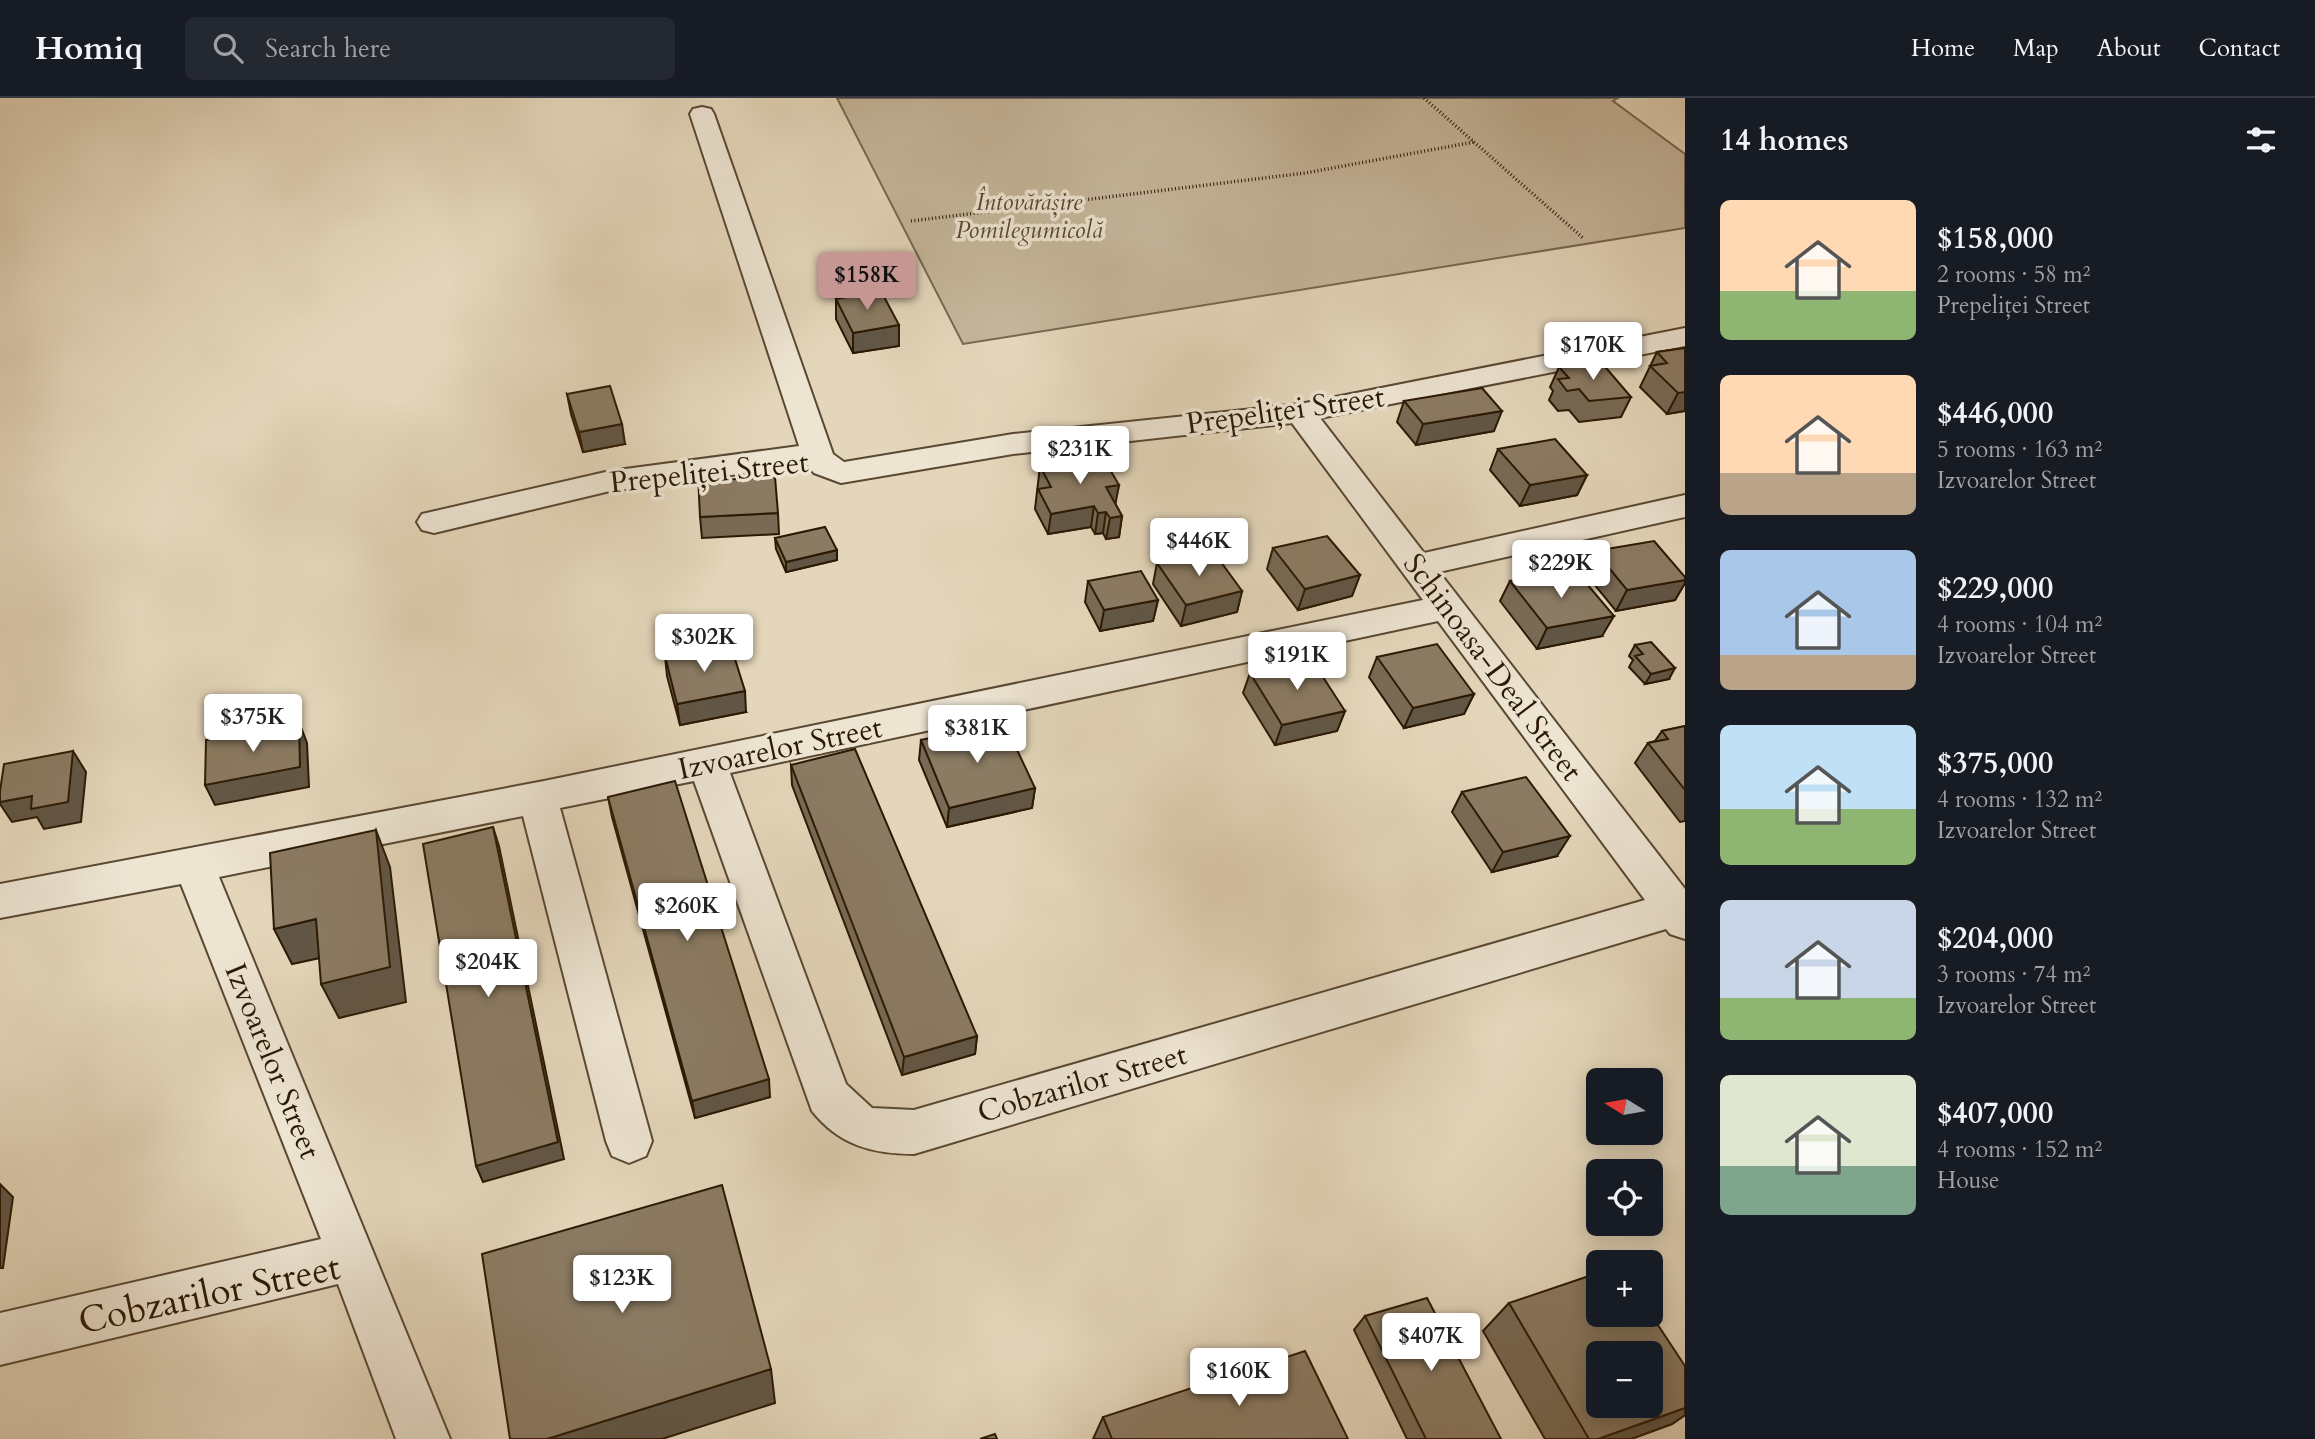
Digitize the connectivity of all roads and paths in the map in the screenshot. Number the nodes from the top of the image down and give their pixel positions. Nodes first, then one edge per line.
1 (1424, 98) edge
2 (702, 114) dead end
3 (1474, 142) junction
4 (911, 221) dead end
5 (1583, 238) dead end
6 (1685, 337) edge
7 (1300, 413) junction
8 (817, 454) junction
9 (1685, 506) edge
10 (434, 522) dead end
11 (1416, 566) junction
12 (1448, 607) junction
13 (707, 763) junction
14 (538, 798) junction
15 (194, 866) junction
16 (0, 901) edge
17 (1683, 913) edge
18 (629, 1141) dead end
19 (352, 1256) junction
20 (0, 1339) edge
21 (424, 1439) edge

1 - 3 path
2 - 8 street
3 - 4 path
3 - 5 path
6 - 7 street, Prepeliței Street
7 - 8 street, Prepeliței Street
7 - 11 street, Schinoasa-Deal Street
8 - 10 street, Prepeliței Street
9 - 11 street
11 - 12 street, Schinoasa-Deal Street
12 - 13 street, Izvoarelor Street
12 - 17 street, Schinoasa-Deal Street
13 - 14 street, Izvoarelor Street
13 - 17 street, Cobzarilor Street
14 - 15 street, Izvoarelor Street
14 - 18 street
15 - 16 street, Izvoarelor Street
15 - 19 street, Izvoarelor Street
19 - 20 street, Cobzarilor Street
19 - 21 street, Cobzarilor Street

